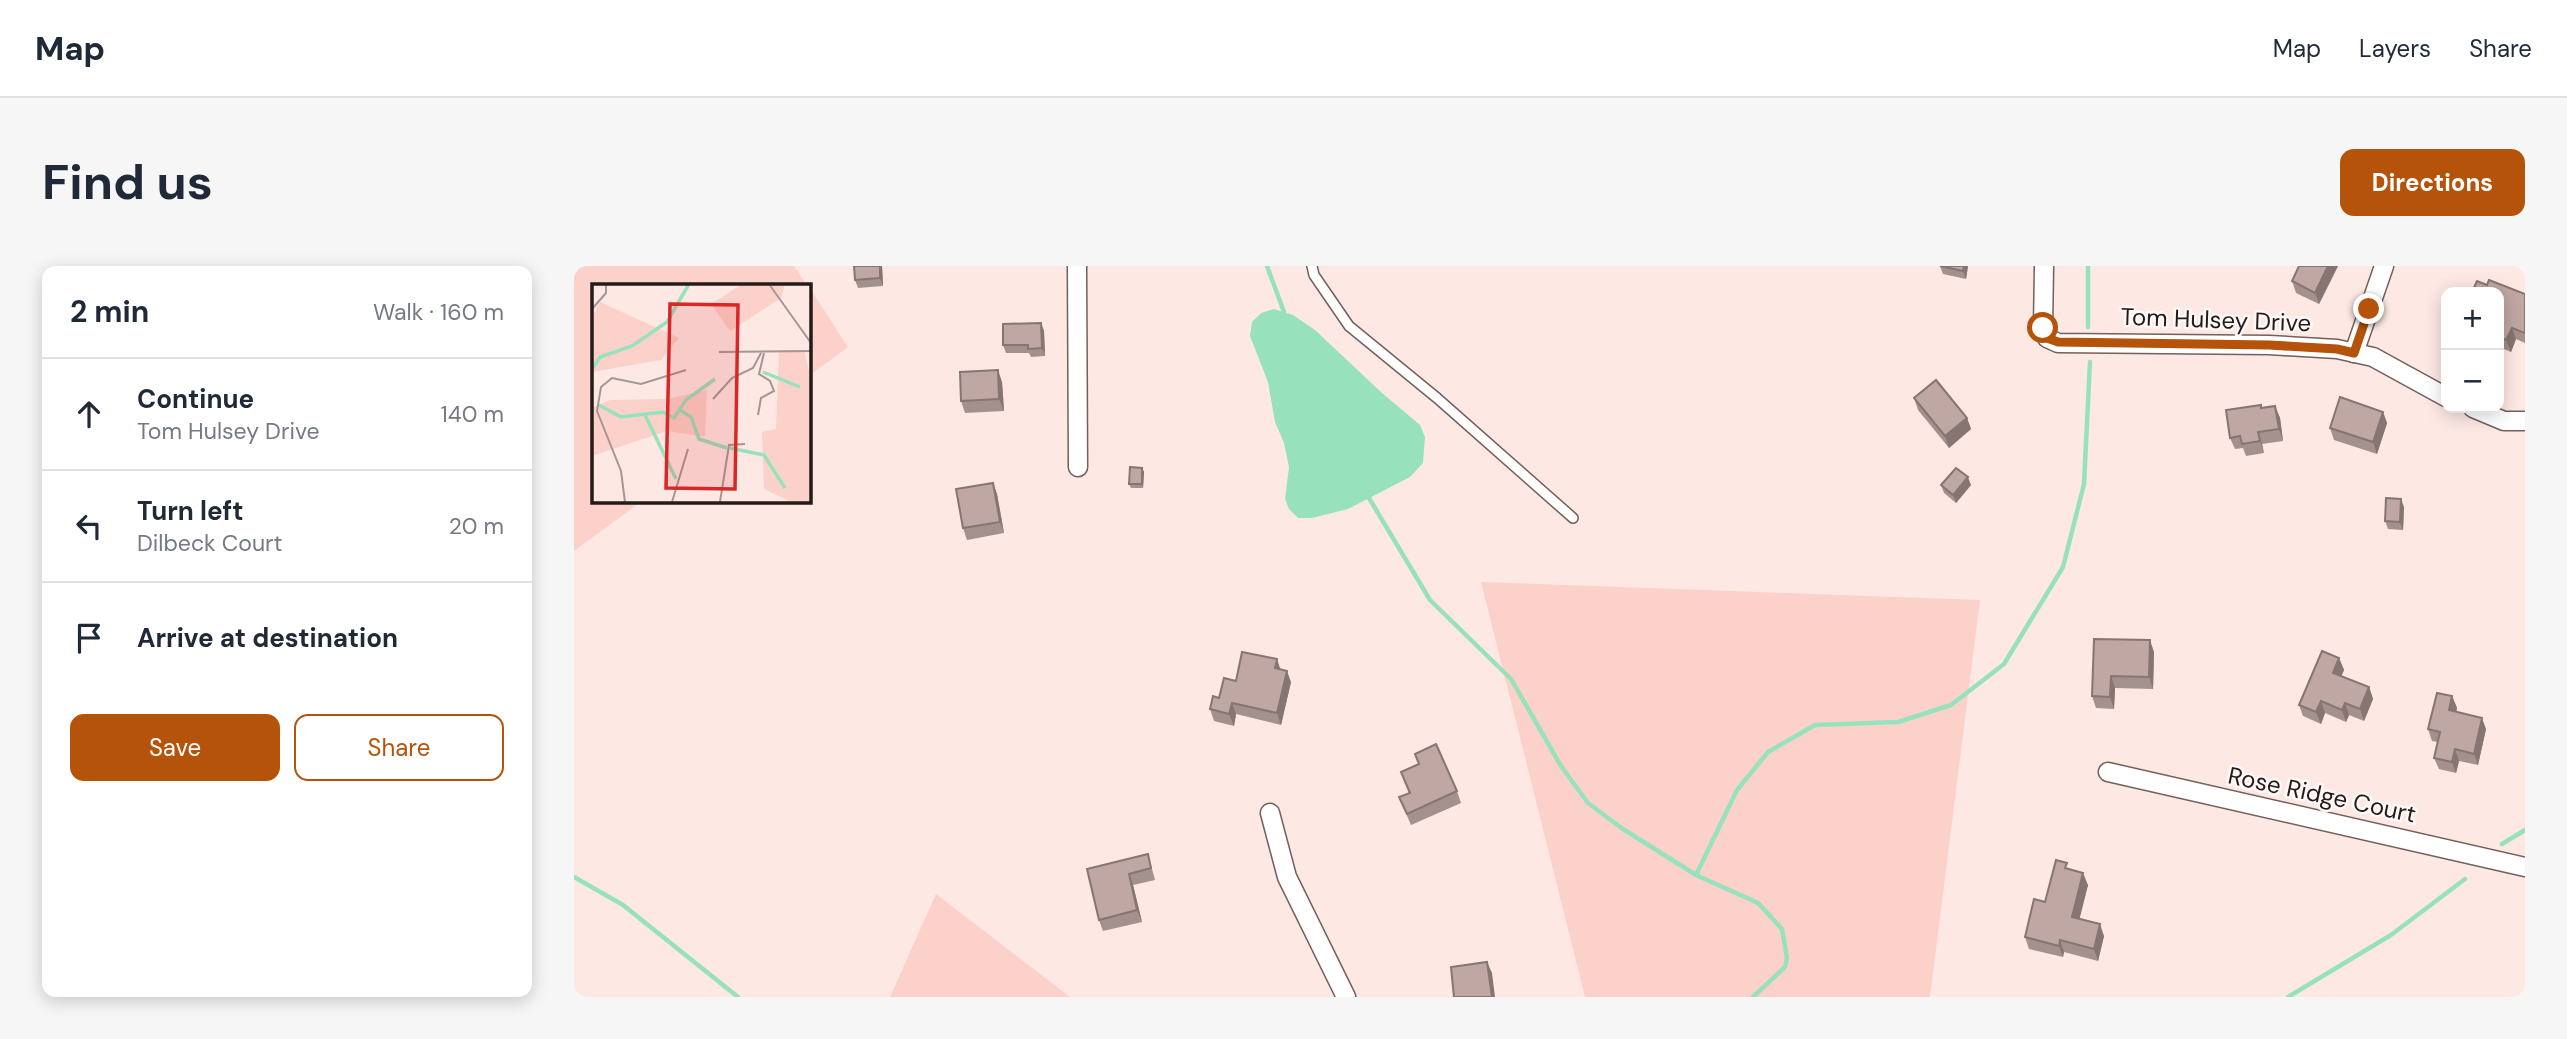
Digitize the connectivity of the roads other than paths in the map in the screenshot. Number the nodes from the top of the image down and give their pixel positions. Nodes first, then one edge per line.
1 (1077, 266) edge
2 (1312, 266) edge
3 (2044, 266) edge
4 (2384, 266) edge
5 (2354, 353) junction
6 (2441, 394) edge
7 (2485, 413) edge
8 (2525, 421) edge
9 (1078, 467) dead end
10 (1573, 518) dead end
11 (2108, 772) dead end
12 (1270, 813) dead end
13 (2525, 867) edge
14 (1346, 997) edge

1 - 9 street
2 - 10 lane
3 - 5 street, Tom Hulsey Drive
4 - 5 street
5 - 6 street, Tom Hulsey Drive
7 - 8 street
11 - 13 street, Rose Ridge Court
12 - 14 street

